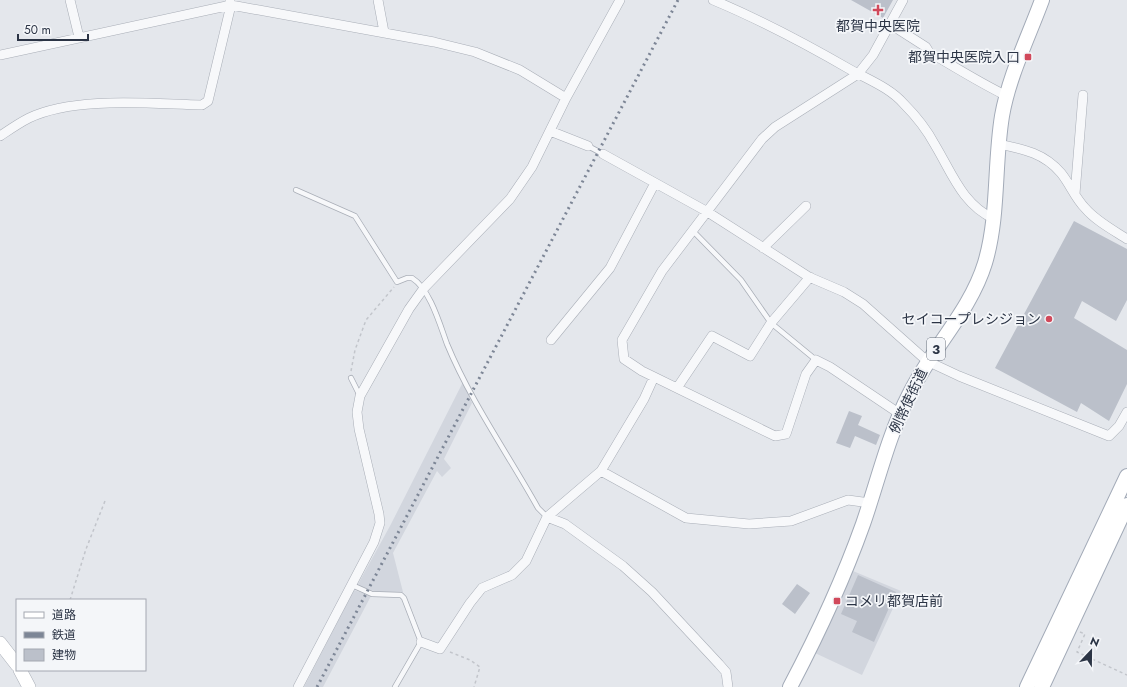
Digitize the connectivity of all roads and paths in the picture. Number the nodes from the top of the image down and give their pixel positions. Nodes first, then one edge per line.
1 (70, 0) edge
2 (378, 0) edge
3 (620, 0) edge
4 (713, 0) edge
5 (903, 0) edge
6 (1042, 0) edge
7 (231, 2) edge
8 (890, 24) junction
9 (384, 32) junction
10 (79, 37) junction
11 (0, 55) edge
12 (858, 74) junction
13 (1082, 95) dead end
14 (1007, 96) junction
15 (566, 98) junction
16 (550, 131) junction
17 (0, 136) edge
18 (999, 144) junction
19 (588, 146) joint
20 (603, 154) joint
21 (655, 183) junction
22 (296, 190) dead end
23 (1075, 194) junction
24 (806, 206) dead end
25 (706, 211) junction
26 (994, 220) junction
27 (692, 230) junction
28 (1127, 239) edge
29 (763, 248) junction
30 (810, 277) junction
31 (397, 282) junction
32 (424, 288) junction
33 (771, 323) junction
34 (551, 340) dead end
35 (816, 360) junction
36 (927, 361) junction
37 (654, 377) junction
38 (351, 378) joint
39 (676, 388) junction
40 (360, 396) junction
41 (1127, 412) edge
42 (900, 414) junction
43 (601, 471) junction
44 (1127, 476) edge
45 (105, 501) dead end
46 (870, 503) junction
47 (1127, 505) edge
48 (547, 516) junction
49 (352, 585) junction
50 (70, 599) edge
51 (1069, 627) junction
52 (421, 642) junction
53 (0, 643) edge
54 (440, 649) junction
55 (16, 665) edge
56 (21, 671) edge
57 (1127, 675) edge
58 (29, 687) edge
59 (298, 687) edge
60 (395, 687) edge
61 (474, 687) edge
62 (728, 687) edge
63 (790, 687) edge
64 (1027, 687) edge
65 (1042, 687) edge

1 - 10 street
2 - 9 street
3 - 15 street
4 - 12 street
5 - 8 street
6 - 14 main road, 例幣使街道 / 3
7 - 9 street
7 - 10 street
7 - 17 street
8 - 12 street
8 - 14 street
9 - 15 street
10 - 11 street
12 - 25 street
12 - 26 street
13 - 23 street
14 - 18 main road, 例幣使街道 / 3
15 - 16 street
16 - 19 street
16 - 32 street
18 - 23 street
18 - 26 main road, 例幣使街道 / 3
19 - 20 lane
20 - 21 street
21 - 25 street
21 - 34 street
22 - 31 lane
23 - 28 street
24 - 29 street
25 - 27 street
25 - 29 street
26 - 36 main road, 例幣使街道 / 3
27 - 33 lane
27 - 37 street
29 - 30 street
30 - 33 street
30 - 36 street
31 - 32 lane
31 - 38 path
32 - 40 street
32 - 48 lane
33 - 35 lane
33 - 39 street
35 - 39 street
35 - 42 street
36 - 41 street
36 - 42 main road, 例幣使街道 / 3
37 - 39 street
37 - 43 street
38 - 40 lane
40 - 49 street
42 - 46 main road, 例幣使街道 / 3
43 - 46 street
43 - 48 street
44 - 64 main road
45 - 50 path
46 - 63 main road, 例幣使街道 / 3
47 - 51 main road
48 - 54 street
48 - 62 street
49 - 52 lane
49 - 59 street
51 - 57 path
51 - 65 main road
52 - 54 street
52 - 60 lane
53 - 55 street
54 - 61 path
56 - 58 street

